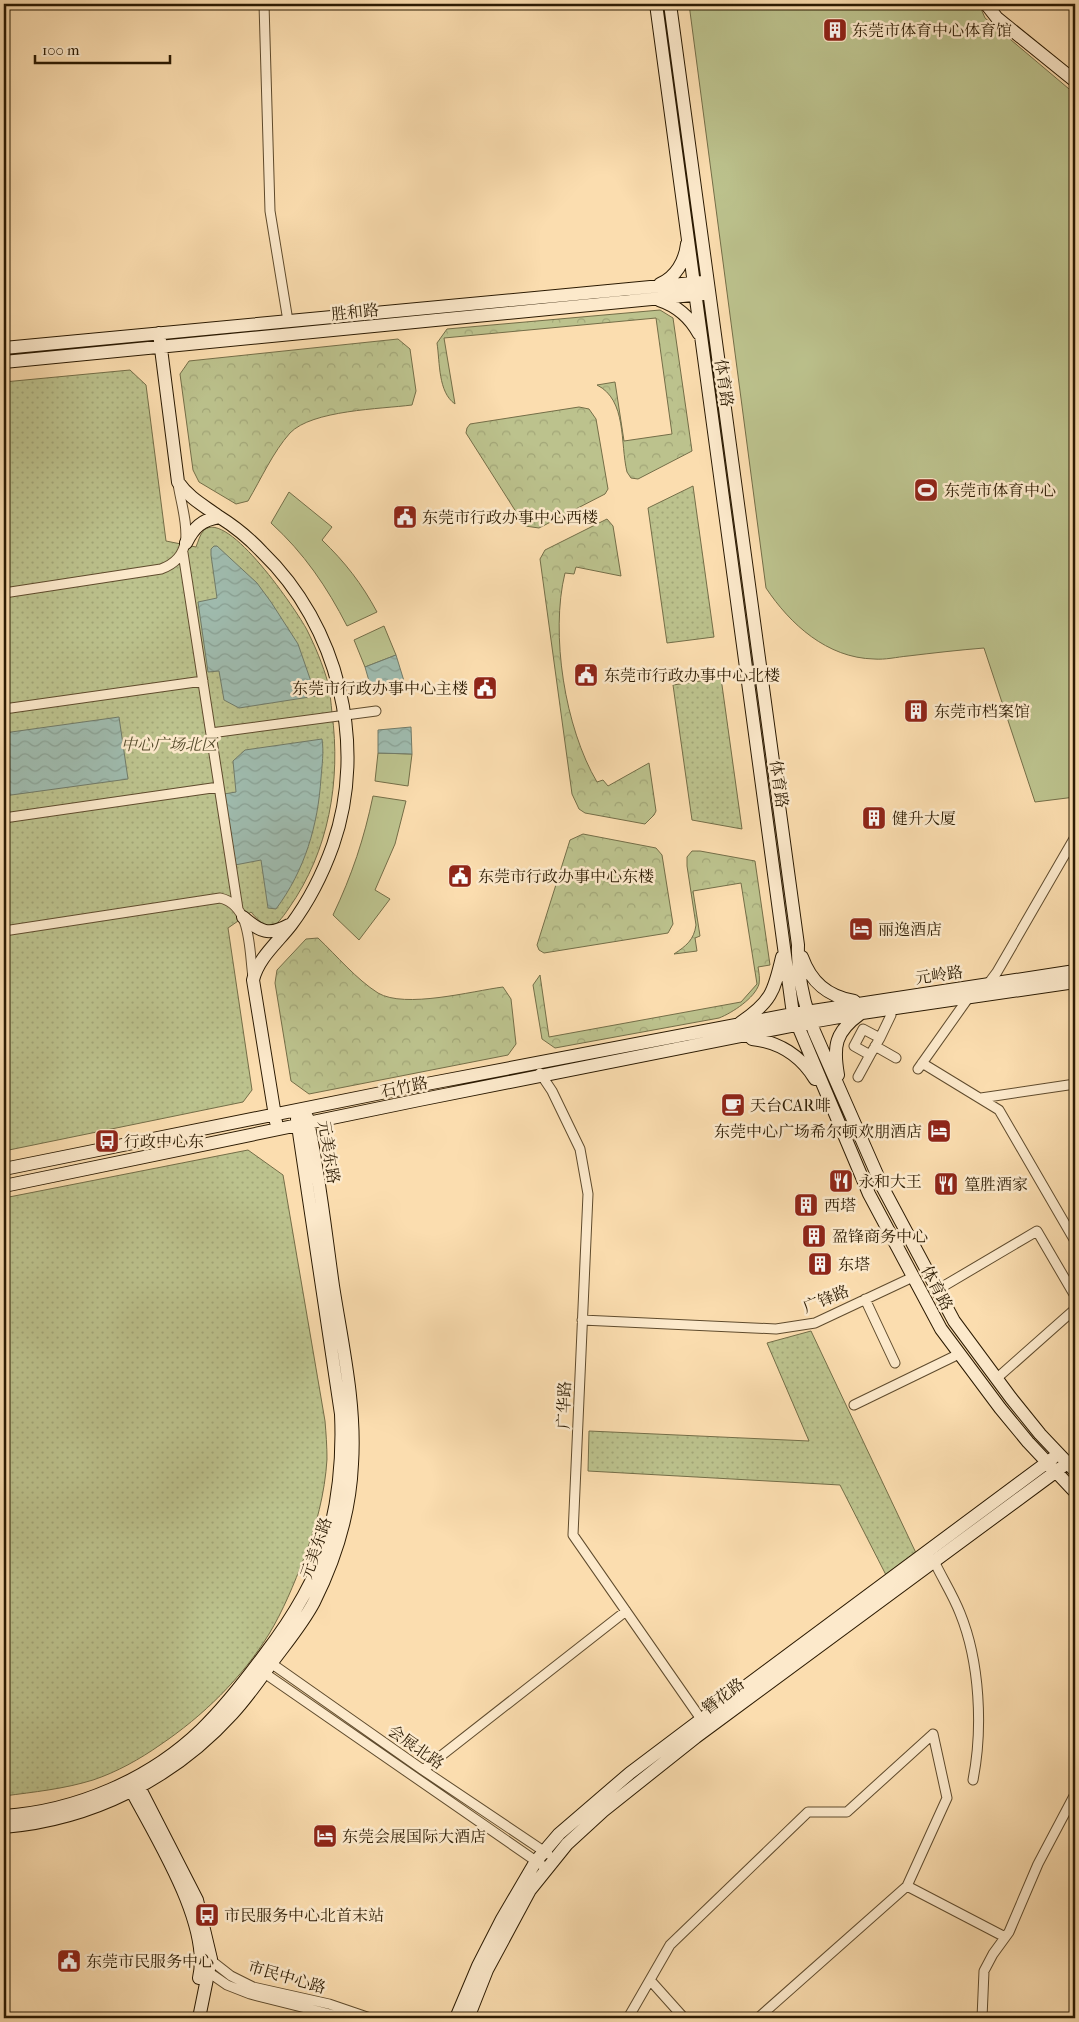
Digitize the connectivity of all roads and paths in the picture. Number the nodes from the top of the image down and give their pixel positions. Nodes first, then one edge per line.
1 (264, 4) edge
2 (656, 4) edge
3 (670, 4) edge
4 (986, 4) edge
5 (1075, 81) edge
6 (688, 234) junction
7 (654, 285) junction
8 (708, 287) junction
9 (695, 289) junction
10 (656, 299) junction
11 (288, 321) junction
12 (159, 333) junction
13 (160, 347) junction
14 (703, 347) junction
15 (4, 348) edge
16 (4, 362) edge
17 (178, 482) junction
18 (219, 517) junction
19 (185, 548) junction
20 (4, 593) edge
21 (203, 680) junction
22 (4, 709) edge
23 (376, 711) dead end
24 (344, 715) junction
25 (211, 733) junction
26 (219, 787) junction
27 (4, 818) edge
28 (1075, 837) edge
29 (240, 913) junction
30 (291, 924) junction
31 (4, 930) edge
32 (798, 945) junction
33 (784, 947) junction
34 (1075, 971) edge
35 (253, 980) junction
36 (1075, 982) edge
37 (988, 984) junction
38 (969, 997) junction
39 (862, 1008) junction
40 (891, 1015) dead end
41 (802, 1018) junction
42 (738, 1031) junction
43 (848, 1032) dead end
44 (859, 1038) junction
45 (877, 1042) junction
46 (870, 1055) junction
47 (896, 1058) dead end
48 (535, 1064) junction
49 (542, 1077) junction
50 (858, 1077) dead end
51 (1075, 1084) edge
52 (841, 1092) junction
53 (828, 1097) junction
54 (980, 1098) junction
55 (301, 1110) junction
56 (274, 1116) junction
57 (304, 1124) junction
58 (277, 1130) junction
59 (4, 1169) edge
60 (4, 1186) edge
61 (1075, 1241) edge
62 (913, 1277) junction
63 (937, 1290) junction
64 (1075, 1296) edge
65 (865, 1299) junction
66 (1075, 1309) edge
67 (582, 1320) junction
68 (959, 1354) junction
69 (895, 1363) dead end
70 (996, 1379) junction
71 (854, 1405) dead end
72 (1067, 1462) edge
73 (1051, 1467) junction
74 (1075, 1492) edge
75 (934, 1561) junction
76 (626, 1611) junction
77 (264, 1665) junction
78 (702, 1719) junction
79 (423, 1770) junction
80 (973, 1780) dead end
81 (133, 1785) junction
82 (1075, 1794) edge
83 (4, 1816) edge
84 (4, 1827) edge
85 (545, 1860) junction
86 (907, 1886) junction
87 (1005, 1937) junction
88 (206, 1963) junction
89 (650, 1980) junction
90 (191, 2018) edge
91 (199, 2018) edge
92 (346, 2018) edge
93 (370, 2018) edge
94 (456, 2018) edge
95 (468, 2018) edge
96 (628, 2018) edge
97 (684, 2018) edge
98 (758, 2018) edge
99 (982, 2018) edge

1 - 11 street
2 - 6 street, 体育路
3 - 8 street, 体育路
4 - 5 street
6 - 7 street
6 - 9 street, 体育路
7 - 9 street, 胜和路
7 - 11 street, 胜和路
8 - 9 street, 胜和路
8 - 32 street, 体育路
9 - 10 street, 胜和路
9 - 14 street, 体育路
10 - 13 street, 胜和路
10 - 14 street
11 - 12 street, 胜和路
12 - 13 street
12 - 15 street, 胜和路
13 - 16 street, 胜和路
13 - 17 street
14 - 33 street, 体育路
17 - 18 street
17 - 19 street
18 - 19 street
18 - 24 street
19 - 20 street
19 - 21 street
21 - 22 street
21 - 25 street
23 - 24 street
24 - 25 street
24 - 30 street
25 - 26 street
26 - 27 street
26 - 29 street
28 - 37 street
29 - 30 street
29 - 31 street
29 - 35 street
30 - 35 street
32 - 39 street
32 - 41 street, 体育路
33 - 41 street, 体育路
33 - 42 street
34 - 37 street, 元岭路
35 - 56 street
36 - 38 street, 元岭路
37 - 39 street, 元岭路
38 - 39 street, 元岭路
38 - 54 street
39 - 41 street, 元岭路
39 - 52 street
40 - 45 street
41 - 42 street, 石竹路
41 - 52 street, 体育路
41 - 53 street, 体育路
42 - 48 street, 石竹路
42 - 49 street, 石竹路
42 - 53 street
43 - 44 street
44 - 45 street
44 - 46 street
45 - 46 street
45 - 47 street
46 - 50 street
48 - 49 street, 广华路
48 - 55 street, 石竹路
49 - 57 street, 石竹路
49 - 67 street, 广华路
51 - 54 street
52 - 63 street, 体育路
53 - 62 street, 体育路
54 - 61 street
55 - 56 street, 石竹路
55 - 57 street, 元美东路
56 - 58 street
56 - 59 street, 石竹路
57 - 58 street, 石竹路
57 - 77 street, 元美东路
58 - 60 street, 石竹路
62 - 65 street, 广锋路
62 - 68 street, 体育路
63 - 64 street
63 - 70 street, 体育路
65 - 67 street, 广锋路
65 - 69 street
66 - 70 street
67 - 76 street, 广华路
68 - 71 street
68 - 73 street, 体育路
70 - 72 street, 体育路
72 - 73 street, 簪花路
73 - 74 street, 体育路
73 - 75 street, 簪花路
73 - 78 street, 簪花路
75 - 80 street
75 - 85 street, 簪花路
76 - 78 street, 广华路
76 - 79 street
77 - 79 street, 会展北路
77 - 81 street, 元美东路
77 - 85 street, 会展北路
78 - 85 street, 簪花路
79 - 85 street, 会展北路
81 - 83 street, 元美东路
81 - 84 street, 元美东路
81 - 88 street
82 - 87 street
85 - 94 street, 簪花路
85 - 95 street, 簪花路
86 - 87 street
86 - 89 street
86 - 98 street
87 - 99 street
88 - 90 street
88 - 91 street
88 - 92 street, 市民中心路
88 - 93 street, 市民中心路
89 - 96 street
89 - 97 street

